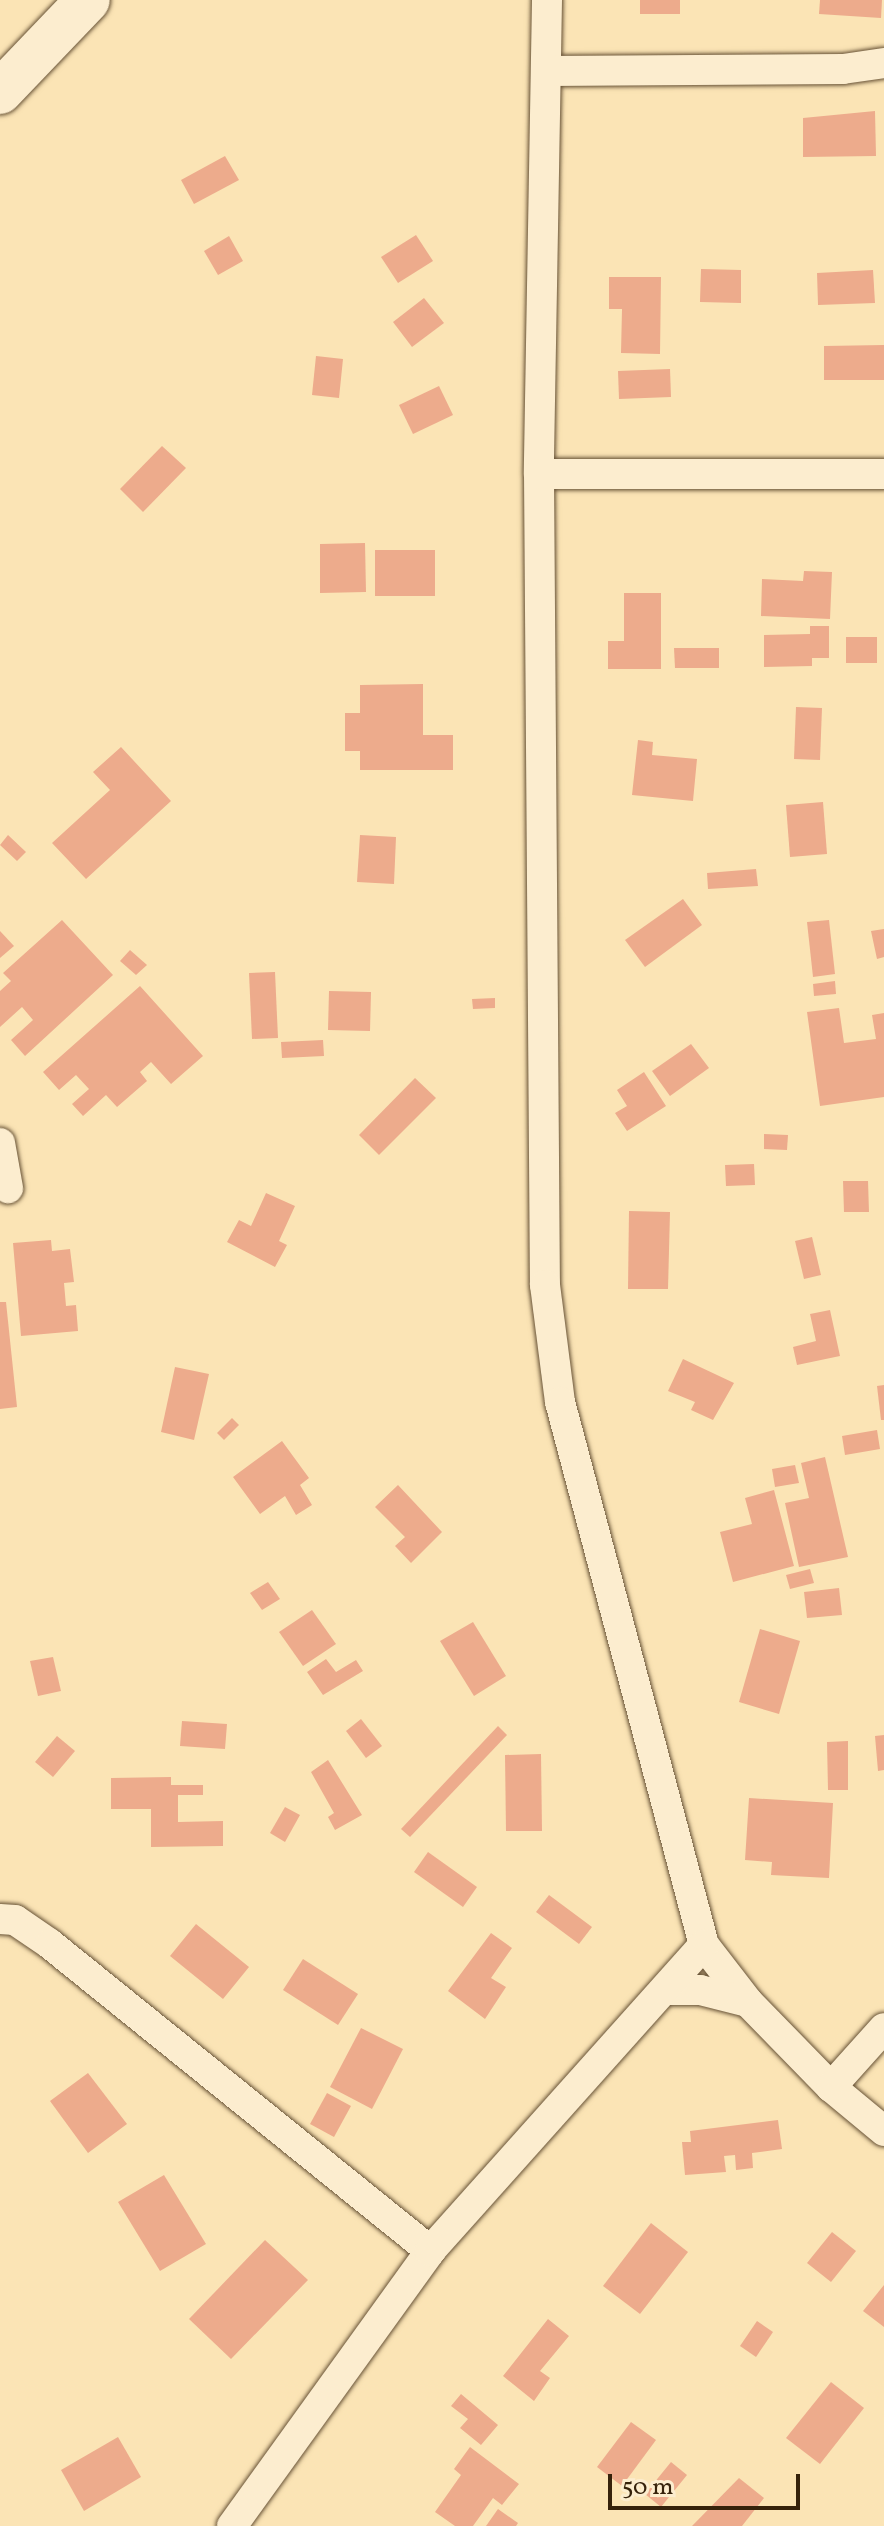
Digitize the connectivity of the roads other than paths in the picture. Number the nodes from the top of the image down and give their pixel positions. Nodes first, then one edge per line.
1 (88, 0) edge
2 (547, 0) edge
3 (884, 63) edge
4 (548, 71) junction
5 (0, 92) edge
6 (539, 474) junction
7 (884, 474) edge
8 (0, 1143) edge
9 (8, 1188) dead end
10 (0, 1919) edge
11 (704, 1945) junction
12 (665, 1990) junction
13 (748, 2002) junction
14 (884, 2028) edge
15 (831, 2087) junction
16 (884, 2131) edge
17 (430, 2251) junction
18 (232, 2526) edge

1 - 5 street
2 - 4 street
3 - 4 street
4 - 6 street
6 - 7 street
6 - 11 street
8 - 9 street
10 - 17 street
11 - 12 street
11 - 13 street
12 - 13 street
12 - 17 street
13 - 15 street
14 - 15 street
15 - 16 street
17 - 18 street

